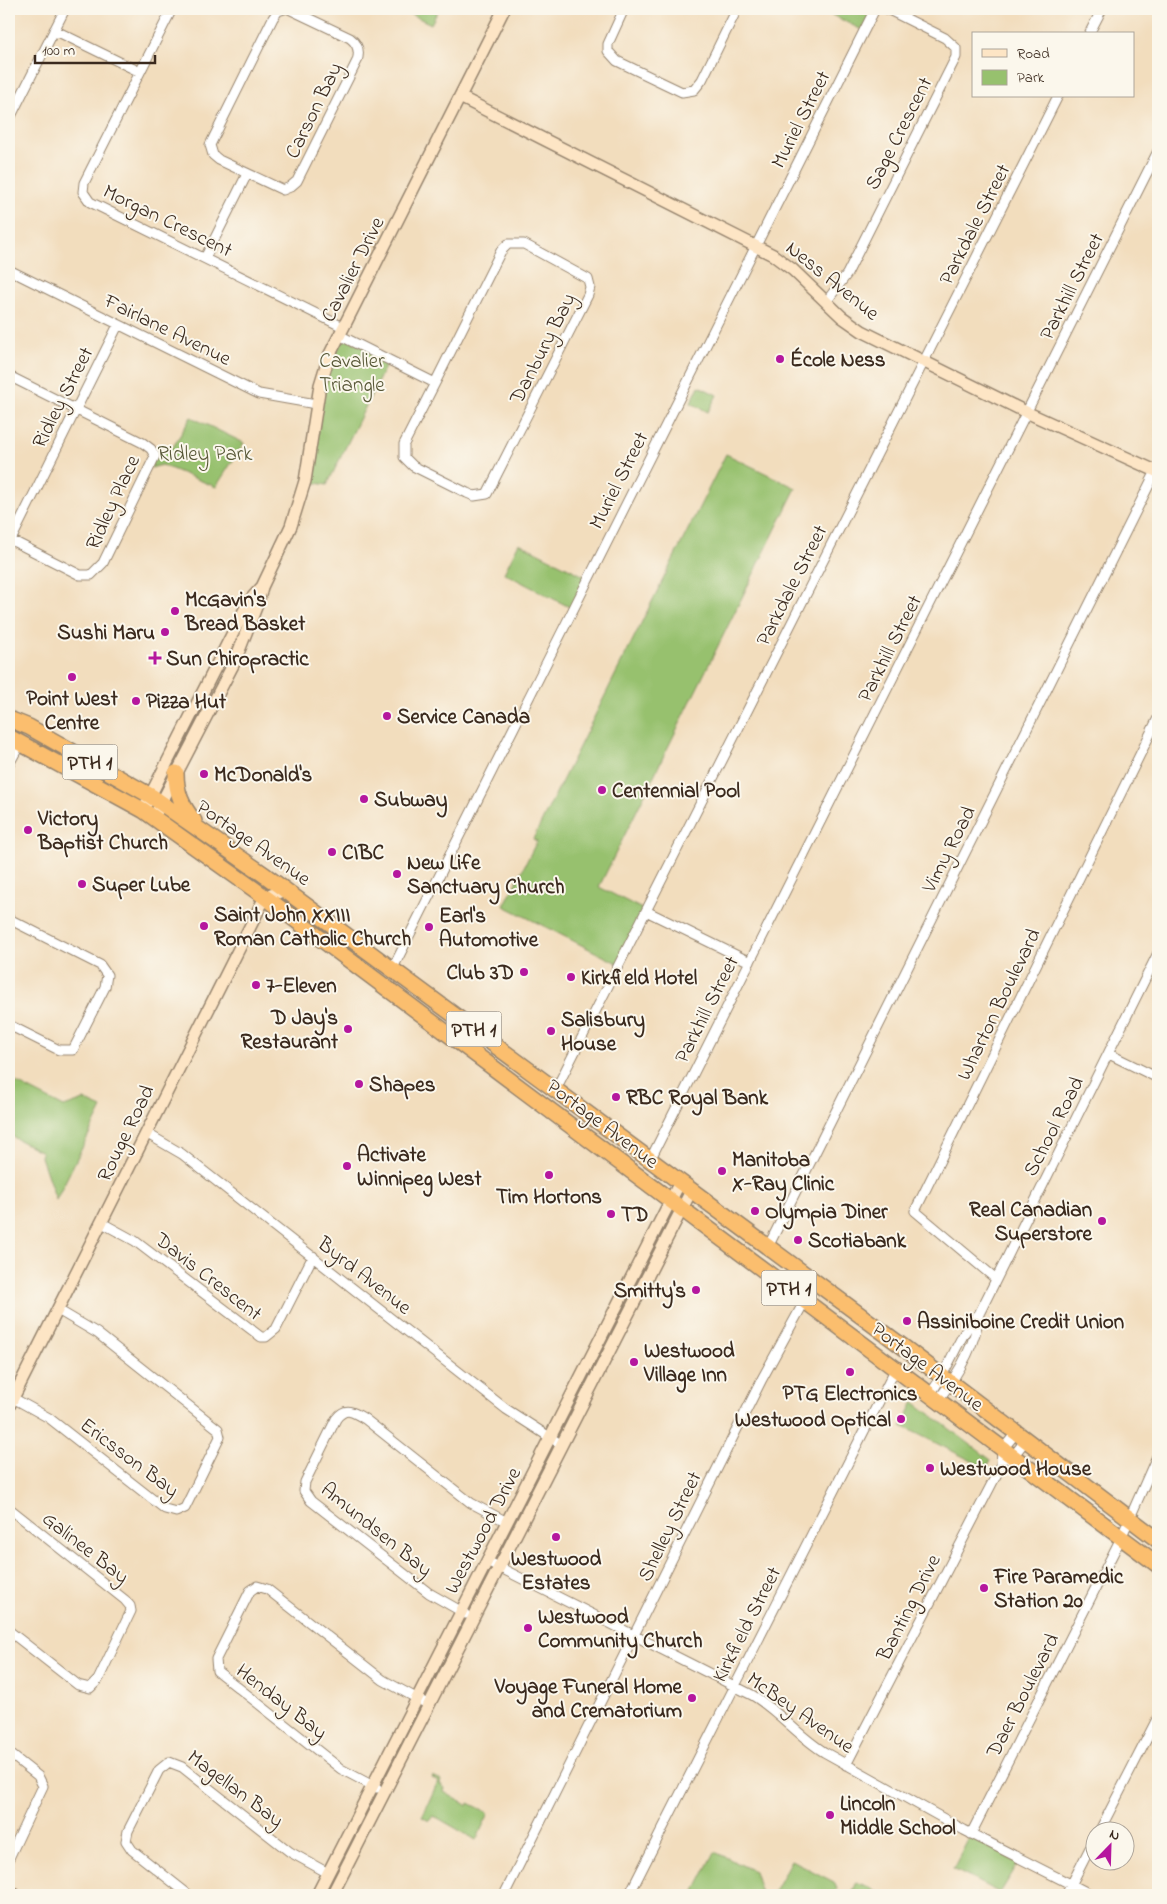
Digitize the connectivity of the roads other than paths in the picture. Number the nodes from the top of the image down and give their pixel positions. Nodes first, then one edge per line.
1 (65, 9) edge
2 (172, 9) edge
3 (284, 9) edge
4 (289, 9) edge
5 (504, 9) edge
6 (624, 9) edge
7 (737, 9) edge
8 (875, 9) edge
9 (887, 9) edge
10 (1102, 9) edge
11 (54, 30) junction
12 (1090, 32) edge
13 (140, 72) junction
14 (460, 97) junction
15 (1057, 98) edge
16 (9, 120) edge
17 (1158, 151) edge
18 (247, 174) junction
19 (755, 246) junction
20 (205, 258) junction
21 (9, 270) edge
22 (826, 302) junction
23 (118, 325) junction
24 (341, 331) junction
25 (924, 361) junction
26 (9, 376) edge
27 (435, 382) junction
28 (316, 404) junction
29 (76, 409) junction
30 (1026, 412) junction
31 (1157, 470) edge
32 (10, 539) edge
33 (262, 587) junction
34 (1158, 718) edge
35 (9, 719) edge
36 (15, 739) edge
37 (9, 764) edge
38 (176, 773) junction
39 (156, 800) junction
40 (148, 814) junction
41 (201, 830) junction
42 (246, 884) junction
43 (281, 886) junction
44 (265, 897) junction
45 (646, 911) junction
46 (9, 919) edge
47 (1158, 953) edge
48 (750, 962) junction
49 (393, 968) junction
50 (9, 1025) edge
51 (1109, 1054) junction
52 (1158, 1078) edge
53 (556, 1090) junction
54 (146, 1133) junction
55 (650, 1160) junction
56 (686, 1186) junction
57 (676, 1204) junction
58 (102, 1223) junction
59 (768, 1247) junction
60 (312, 1256) junction
61 (996, 1279) junction
62 (815, 1282) junction
63 (806, 1301) junction
64 (58, 1310) junction
65 (896, 1368) junction
66 (947, 1380) junction
67 (934, 1397) junction
68 (10, 1403) edge
69 (551, 1437) junction
70 (1021, 1437) junction
71 (562, 1445) junction
72 (1158, 1454) edge
73 (1005, 1458) junction
74 (9, 1508) edge
75 (1130, 1518) junction
76 (507, 1522) junction
77 (1121, 1538) junction
78 (1158, 1540) edge
79 (487, 1560) junction
80 (1158, 1566) edge
81 (499, 1567) junction
82 (461, 1611) junction
83 (474, 1618) junction
84 (9, 1631) edge
85 (634, 1636) junction
86 (734, 1686) junction
87 (417, 1698) junction
88 (429, 1705) junction
89 (1158, 1716) edge
90 (9, 1753) edge
91 (846, 1765) junction
92 (373, 1786) junction
93 (385, 1792) junction
94 (1104, 1822) edge
95 (971, 1834) junction
96 (9, 1858) edge
97 (1084, 1860) edge
98 (328, 1873) junction
99 (1072, 1885) junction
100 (9, 1890) edge
101 (15, 1895) edge
102 (189, 1895) edge
103 (317, 1895) edge
104 (332, 1895) edge
105 (504, 1895) edge
106 (629, 1895) edge
107 (1066, 1895) edge
108 (1092, 1895) edge

1 - 11 street
2 - 13 street, Morgan Crescent
3 - 18 street, Carson Bay
4 - 18 street, Carson Bay
5 - 14 street, Cavalier Drive
6 - 7 street
8 - 19 street, Muriel Street
9 - 22 street, Sage Crescent
10 - 12 street
11 - 13 street
11 - 16 street
13 - 20 street, Morgan Crescent
14 - 19 street, Ness Avenue
14 - 24 street, Cavalier Drive
15 - 25 street, Parkdale Street
17 - 30 street, Parkhill Street
18 - 20 street
19 - 22 street, Ness Avenue
19 - 49 street, Muriel Street
20 - 24 street, Morgan Crescent
21 - 23 street, Fairlane Avenue
22 - 25 street, Ness Avenue
23 - 28 street, Fairlane Avenue
23 - 29 street, Ridley Street
24 - 27 street
24 - 28 street, Cavalier Drive
25 - 30 street, Ness Avenue
25 - 45 street, Parkdale Street
26 - 29 street, Ridley Place
27 - 27 street, Danbury Bay
28 - 33 street, Cavalier Drive
29 - 32 street, Ridley Street
29 - 32 street, Ridley Place
30 - 31 street, Ness Avenue
30 - 48 street, Parkhill Street
31 - 59 street, Vimy Road
33 - 38 street, Cavalier Drive
33 - 39 street, Cavalier Drive
34 - 61 street, Wharton Boulevard
35 - 39 highway, Portage Avenue / PTH 1
36 - 37 street
36 - 40 highway, Portage Avenue / PTH 1
38 - 39 street, Cavalier Drive
38 - 41 highway
39 - 40 street, Cavalier Drive
39 - 41 highway, Portage Avenue / PTH 1
40 - 42 highway, Portage Avenue / PTH 1
41 - 43 highway, Portage Avenue / PTH 1
42 - 43 highway
42 - 44 highway, Portage Avenue / PTH 1
43 - 44 street
43 - 49 highway, Portage Avenue / PTH 1
44 - 54 street, Rouge Road
44 - 57 highway, Portage Avenue / PTH 1
45 - 48 street
45 - 53 street, Parkdale Street
46 - 50 street
47 - 51 street, School Road
48 - 55 street, Parkhill Street
49 - 53 highway, Portage Avenue / PTH 1
51 - 52 street
51 - 61 street, School Road
53 - 55 highway, Portage Avenue / PTH 1
54 - 58 street, Rouge Road
54 - 60 street, Byrd Avenue
55 - 56 highway, Portage Avenue / PTH 1
56 - 57 street, Westwood Drive
56 - 59 highway, Portage Avenue / PTH 1
57 - 63 highway, Portage Avenue / PTH 1
57 - 69 street, Westwood Drive
57 - 71 street, Westwood Drive
58 - 60 street, Davis Crescent
58 - 64 street, Rouge Road
59 - 62 highway, Portage Avenue / PTH 1
60 - 69 street, Byrd Avenue
61 - 66 street, School Road
62 - 63 street, Shelley Street
62 - 66 highway, Portage Avenue / PTH 1
63 - 65 highway, Portage Avenue / PTH 1
63 - 85 street, Shelley Street
64 - 68 street, Rouge Road
64 - 68 street, Ericsson Bay
65 - 67 highway, Portage Avenue / PTH 1
65 - 86 street, Kirkfield Street
66 - 67 street, School Road
66 - 70 highway, Portage Avenue / PTH 1
67 - 73 highway, Portage Avenue / PTH 1
69 - 71 street, Byrd Avenue
69 - 76 street, Westwood Drive
70 - 73 street, Banting Drive
70 - 75 highway, Portage Avenue / PTH 1
71 - 81 street, Westwood Drive
72 - 75 street, Daer Boulevard
73 - 77 highway, Portage Avenue / PTH 1
73 - 91 street, Banting Drive
74 - 84 street, Galinee Bay
75 - 77 street, Daer Boulevard
75 - 78 highway, Portage Avenue / PTH 1
76 - 79 street, Westwood Drive
76 - 82 street, Amundsen Bay
77 - 80 highway, Portage Avenue / PTH 1
77 - 95 street, Daer Boulevard
79 - 81 street, McBey Avenue
79 - 82 street, Westwood Drive
81 - 83 street, Westwood Drive
81 - 85 street, McBey Avenue
82 - 83 street, Amundsen Bay
82 - 87 street, Westwood Drive
83 - 88 street, Westwood Drive
85 - 86 street, McBey Avenue
85 - 105 street, Shelley Street
86 - 91 street, McBey Avenue
86 - 106 street, Kirkfield Street
87 - 88 street, Henday Bay
87 - 92 street, Westwood Drive
87 - 92 street, Henday Bay
88 - 93 street, Westwood Drive
89 - 94 street
90 - 96 street
91 - 95 street, McBey Avenue
92 - 93 street, Henday Bay
92 - 98 street, Westwood Drive
93 - 104 street, Westwood Drive
95 - 99 street, McBey Avenue
97 - 99 street
98 - 102 street, Magellan Bay
98 - 103 street, Westwood Drive
99 - 107 street
99 - 108 street, McBey Avenue
100 - 101 street

